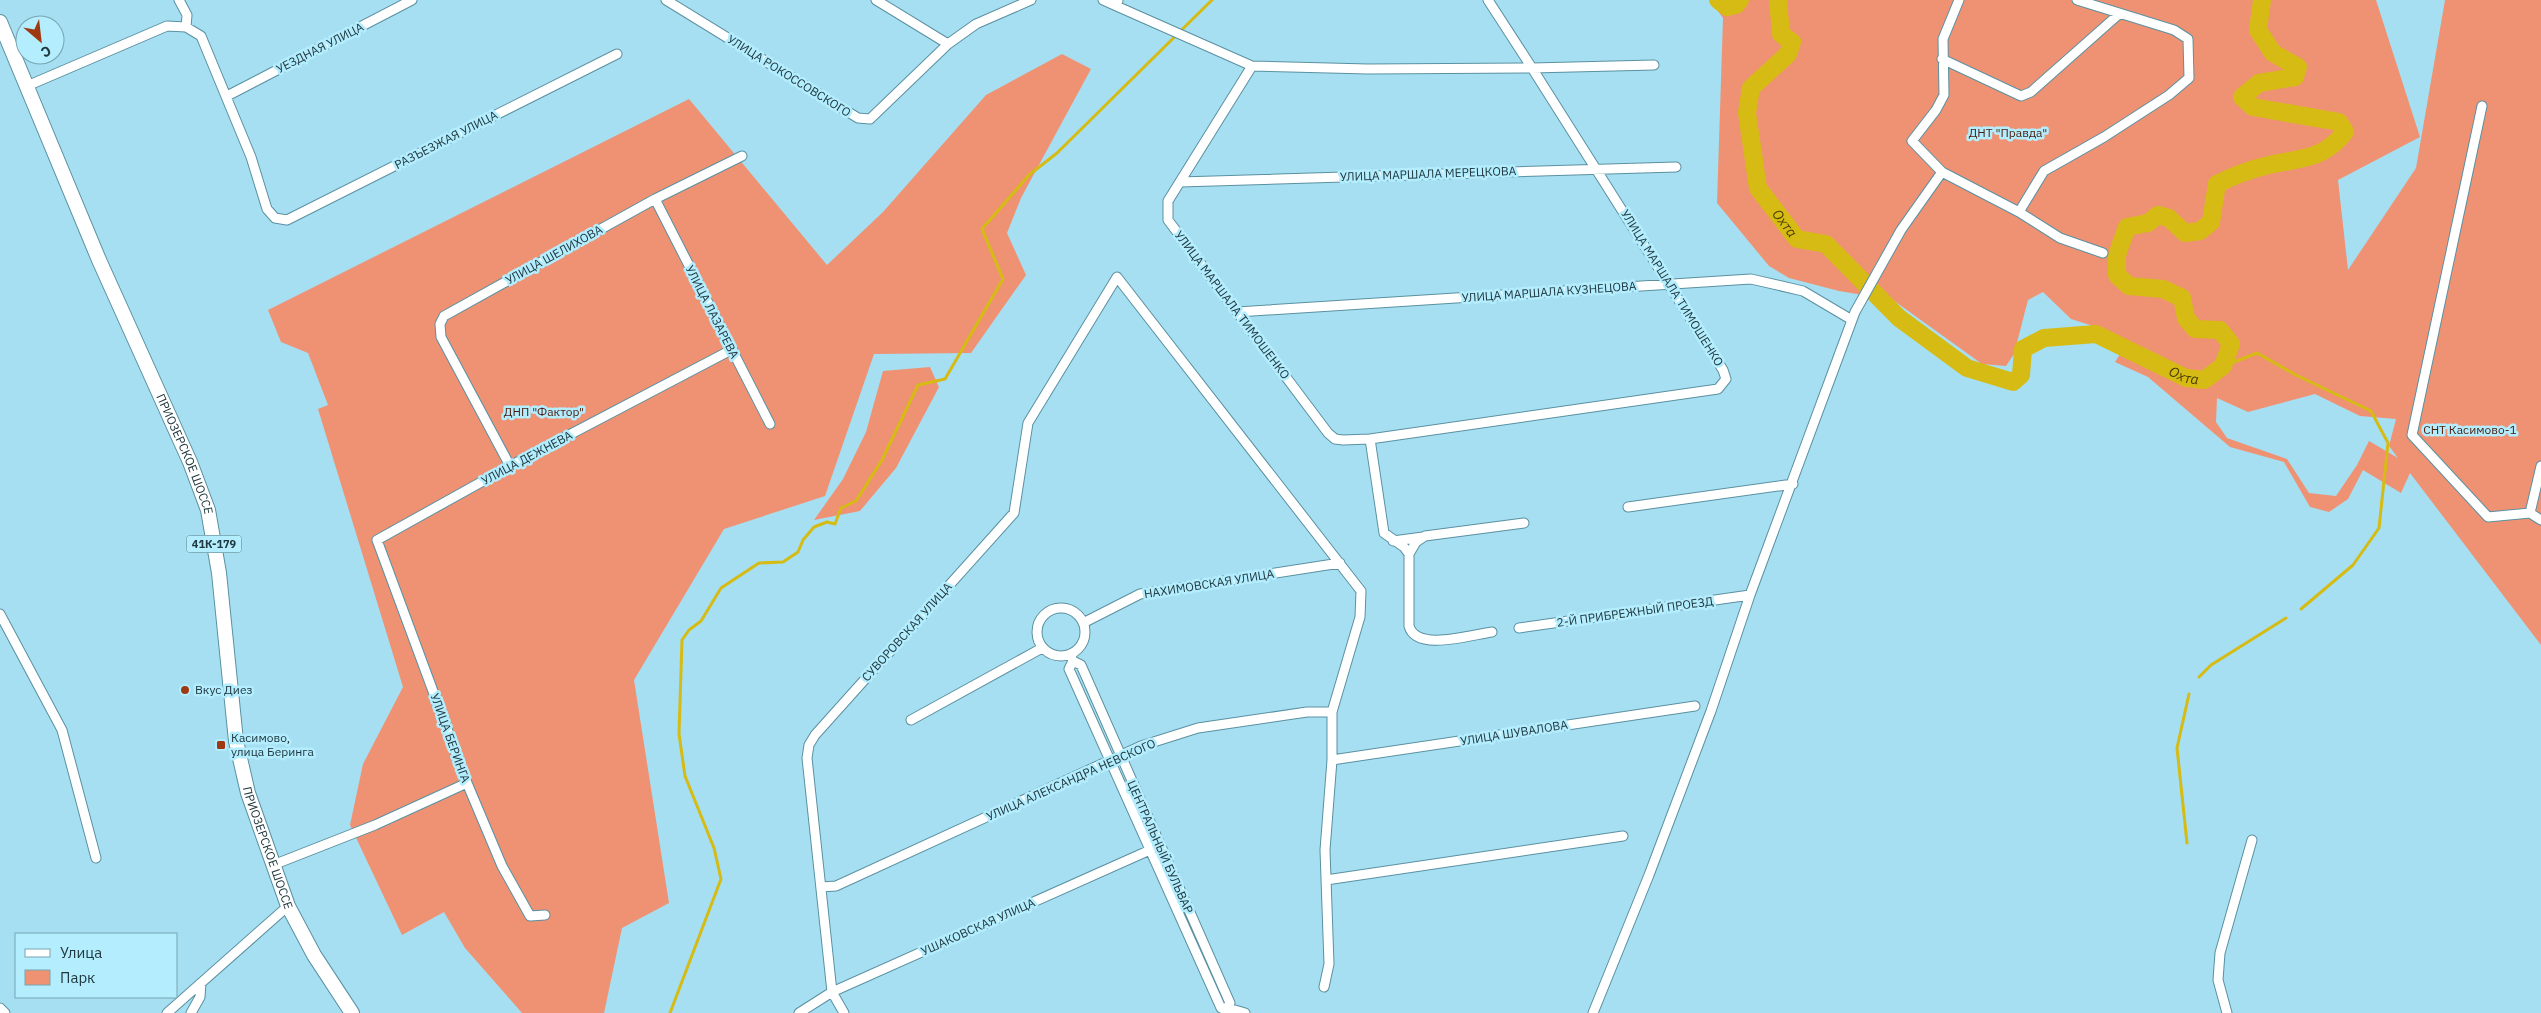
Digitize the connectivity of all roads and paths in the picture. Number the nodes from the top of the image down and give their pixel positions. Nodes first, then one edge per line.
1 (179, 0) edge
2 (412, 0) edge
3 (666, 0) edge
4 (876, 0) edge
5 (1031, 0) edge
6 (1103, 0) edge
7 (1488, 0) edge
8 (1959, 0) edge
9 (2077, 0) edge
10 (1116, 2) edge
11 (2119, 14) junction
12 (0, 22) edge
13 (186, 27) junction
14 (948, 44) junction
15 (617, 54) dead end
16 (1942, 59) junction
17 (1654, 65) dead end
18 (1252, 66) junction
19 (1532, 68) junction
20 (27, 86) junction
21 (227, 96) junction
22 (2482, 106) dead end
23 (742, 156) dead end
24 (1676, 167) dead end
25 (1596, 169) junction
26 (1942, 172) junction
27 (1180, 182) junction
28 (655, 199) junction
29 (2019, 212) junction
30 (2102, 253) dead end
31 (1669, 284) junction
32 (1237, 312) junction
33 (1854, 316) junction
34 (730, 350) junction
35 (770, 424) dead end
36 (1370, 439) junction
37 (510, 466) junction
38 (2541, 466) edge
39 (1793, 484) junction
40 (1628, 507) dead end
41 (2530, 513) junction
42 (2541, 520) edge
43 (1524, 523) dead end
44 (1425, 536) junction
45 (377, 540) joint
46 (1392, 541) junction
47 (1409, 554) junction
48 (1340, 563) junction
49 (1750, 595) junction
50 (0, 614) edge
51 (1083, 623) junction
52 (1519, 628) dead end
53 (1492, 632) dead end
54 (1042, 648) junction
55 (1071, 657) junction
56 (1695, 706) dead end
57 (1332, 712) junction
58 (910, 720) dead end
59 (1121, 758) junction
60 (1332, 760) junction
61 (1111, 762) junction
62 (466, 783) junction
63 (1623, 836) dead end
64 (2252, 840) dead end
65 (1159, 846) junction
66 (1150, 850) junction
67 (96, 858) dead end
68 (273, 865) junction
69 (1326, 880) junction
70 (821, 887) junction
71 (288, 906) junction
72 (545, 915) dead end
73 (200, 983) junction
74 (1324, 987) dead end
75 (832, 992) junction
76 (0, 1008) edge
77 (1226, 1011) edge
78 (5, 1013) edge
79 (167, 1013) edge
80 (191, 1013) edge
81 (352, 1013) edge
82 (799, 1013) edge
83 (844, 1013) edge
84 (1245, 1013) edge
85 (1593, 1013) edge
86 (2227, 1013) edge

1 - 13 street
2 - 21 street, УЕЗДНАЯ УЛИЦА
3 - 14 street, УЛИЦА РОКОССОВСКОГО
4 - 14 street
5 - 14 street, УЛИЦА РОКОССОВСКОГО
6 - 10 street
7 - 19 street, УЛИЦА МАРШАЛА ТИМОШЕНКО
8 - 16 street
9 - 11 street
10 - 18 street
11 - 16 street
11 - 29 street
12 - 20 main road, ПРИОЗЕРСКОЕ ШОССЕ / 41К-179
13 - 20 street
13 - 21 street
15 - 21 street, РАЗЪЕЗЖАЯ УЛИЦА
16 - 26 street
17 - 19 street
18 - 19 street
18 - 27 street, УЛИЦА МАРШАЛА ТИМОШЕНКО
19 - 25 street, УЛИЦА МАРШАЛА ТИМОШЕНКО
20 - 68 main road, ПРИОЗЕРСКОЕ ШОССЕ / 41К-179
22 - 41 street
23 - 28 street, УЛИЦА ШЕЛИХОВА
24 - 25 street, УЛИЦА МАРШАЛА МЕРЕЦКОВА
25 - 27 street, УЛИЦА МАРШАЛА МЕРЕЦКОВА
25 - 31 street, УЛИЦА МАРШАЛА ТИМОШЕНКО
26 - 29 street
26 - 33 street
27 - 32 street, УЛИЦА МАРШАЛА ТИМОШЕНКО
28 - 34 street, УЛИЦА ЛАЗАРЕВА
28 - 37 street, УЛИЦА ШЕЛИХОВА
29 - 30 street
31 - 32 street, УЛИЦА МАРШАЛА КУЗНЕЦОВА
31 - 33 street, УЛИЦА МАРШАЛА КУЗНЕЦОВА
31 - 36 street, УЛИЦА МАРШАЛА ТИМОШЕНКО
32 - 36 street, УЛИЦА МАРШАЛА ТИМОШЕНКО
33 - 39 street
34 - 35 street, УЛИЦА ЛАЗАРЕВА
34 - 37 street, УЛИЦА ДЕЖНЕВА
36 - 46 street
37 - 45 street, УЛИЦА ДЕЖНЕВА
38 - 41 street
39 - 40 street
39 - 49 street
41 - 42 street
43 - 44 street
44 - 46 street
44 - 47 street
45 - 62 street, УЛИЦА БЕРИНГА
46 - 47 street
47 - 53 street
48 - 51 street, НАХИМОВСКАЯ УЛИЦА
48 - 57 street
48 - 70 street, СУВОРОВСКАЯ УЛИЦА
49 - 52 street, 2-Й ПРИБРЕЖНЫЙ ПРОЕЗД
49 - 85 street
50 - 67 street
51 - 54 street
51 - 55 street
54 - 55 street
54 - 58 street
55 - 59 street, ЦЕНТРАЛЬНЫЙ БУЛЬВАР
55 - 61 street, ЦЕНТРАЛЬНЫЙ БУЛЬВАР
56 - 60 street, УЛИЦА ШУВАЛОВА
57 - 59 street, УЛИЦА АЛЕКСАНДРА НЕВСКОГО
57 - 60 street
59 - 61 street, УЛИЦА АЛЕКСАНДРА НЕВСКОГО
59 - 65 street, ЦЕНТРАЛЬНЫЙ БУЛЬВАР
60 - 69 street
61 - 66 street, ЦЕНТРАЛЬНЫЙ БУЛЬВАР
61 - 70 street, УЛИЦА АЛЕКСАНДРА НЕВСКОГО
62 - 68 street
62 - 72 street, УЛИЦА БЕРИНГА
63 - 69 street
64 - 86 street
65 - 66 street, УШАКОВСКАЯ УЛИЦА
65 - 77 street, ЦЕНТРАЛЬНЫЙ БУЛЬВАР
66 - 75 street, УШАКОВСКАЯ УЛИЦА
66 - 77 street, ЦЕНТРАЛЬНЫЙ БУЛЬВАР
68 - 71 main road, ПРИОЗЕРСКОЕ ШОССЕ / 41К-179
69 - 74 street
70 - 75 street, СУВОРОВСКАЯ УЛИЦА
71 - 73 street
71 - 81 main road, ПРИОЗЕРСКОЕ ШОССЕ / 41К-179
73 - 79 street
73 - 80 street
75 - 82 street, УШАКОВСКАЯ УЛИЦА
75 - 83 street, СУВОРОВСКАЯ УЛИЦА
76 - 78 street
77 - 84 street

